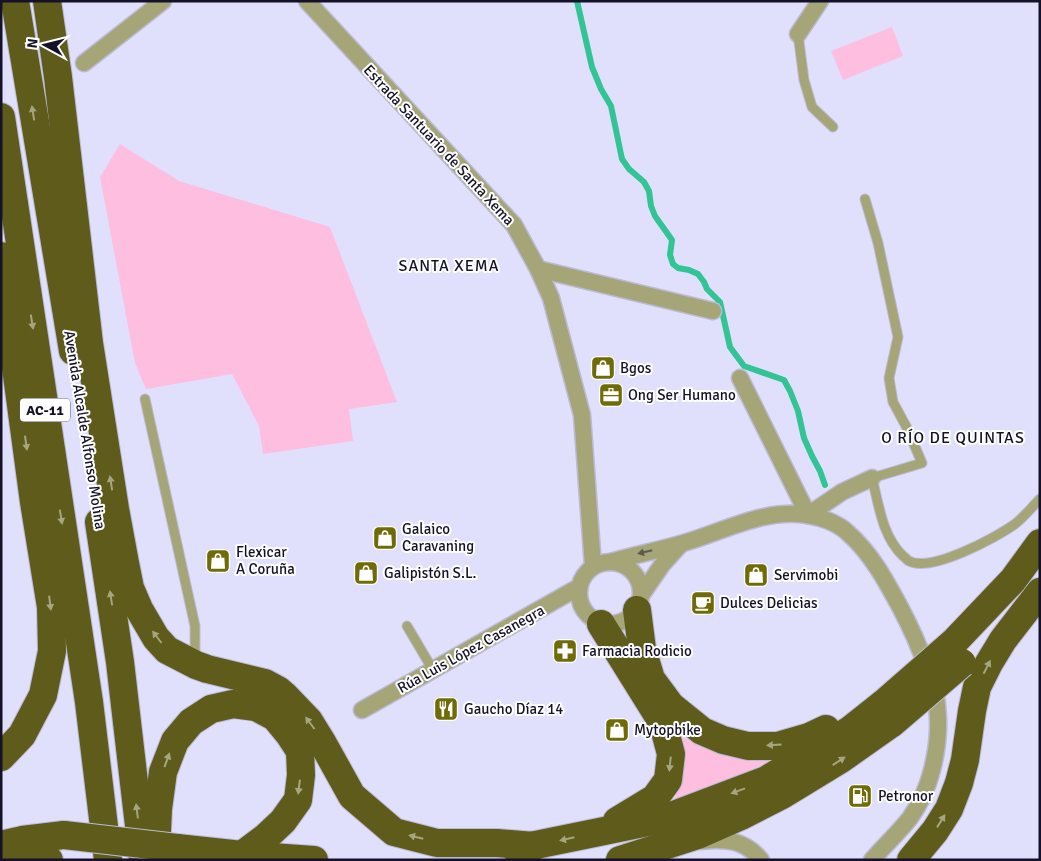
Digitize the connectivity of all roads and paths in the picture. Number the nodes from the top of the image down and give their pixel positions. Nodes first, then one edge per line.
1 (15, 1) edge
2 (42, 1) edge
3 (48, 1) edge
4 (163, 1) edge
5 (307, 1) edge
6 (820, 1) edge
7 (798, 34) joint
8 (84, 63) dead end
9 (1, 117) edge
10 (833, 127) dead end
11 (10, 178) junction
12 (865, 199) dead end
13 (1, 256) edge
14 (538, 269) junction
15 (713, 311) dead end
16 (15, 360) junction
17 (76, 368) junction
18 (740, 378) dead end
19 (145, 400) dead end
20 (872, 478) junction
21 (1040, 499) edge
22 (808, 515) junction
23 (1040, 543) edge
24 (681, 544) junction
25 (610, 562) junction
26 (593, 566) junction
27 (1040, 574) edge
28 (579, 587) junction
29 (1040, 592) edge
30 (639, 602) junction
31 (601, 624) junction
32 (407, 626) dead end
33 (955, 646) junction
34 (196, 665) junction
35 (433, 670) junction
36 (89, 702) junction
37 (885, 706) junction
38 (362, 710) dead end
39 (1, 757) edge
40 (1, 828) edge
41 (599, 832) junction
42 (64, 835) junction
43 (1, 845) edge
44 (534, 846) junction
45 (1, 849) edge
46 (166, 854) edge
47 (242, 855) junction
48 (50, 860) edge
49 (92, 860) edge
50 (108, 860) edge
51 (143, 860) edge
52 (314, 860) edge
53 (426, 860) edge
54 (620, 860) edge
55 (639, 860) edge
56 (761, 860) edge
57 (872, 860) edge
58 (911, 860) edge

17 -> 1 highway, Avenida Alcalde Alfonso Molina / AC-11
2 - 17 highway
34 -> 3 highway
4 - 8 street
5 - 14 street, Estrada Santuario de Santa Xema
6 - 7 street
7 - 10 lane
9 - 11 highway, AC-11
11 - 16 highway
11 -> 36 highway, AC-11
12 - 20 lane
13 - 16 highway
14 - 15 street
14 - 26 street, Estrada Santuario de Santa Xema
16 -> 39 highway
51 -> 17 highway, Avenida Alcalde Alfonso Molina / AC-11
18 - 22 street
19 - 34 lane
20 - 21 lane
20 - 22 street
22 - 24 street
22 - 57 street
23 - 33 highway
24 -> 25 street
24 - 30 street
25 - 26 street
25 - 30 street
26 - 28 street, Rúa Luis López Casanegra
27 - 33 highway
28 - 31 street
28 - 35 street, Rúa Luis López Casanegra
58 -> 29 highway
30 - 31 street
37 -> 30 highway
31 -> 41 highway
32 - 35 lane
33 - 37 highway, bridge
44 -> 34 highway
35 - 38 street, Rúa Luis López Casanegra
36 - 49 highway
36 - 50 highway, AC-11
37 -> 41 highway
54 -> 37 highway
40 - 42 highway
41 -> 44 highway
42 - 43 highway
42 - 46 highway, bridge
44 - 53 highway
45 - 48 highway
46 - 47 highway
46 -> 47 highway
47 - 52 highway
55 - 56 street

